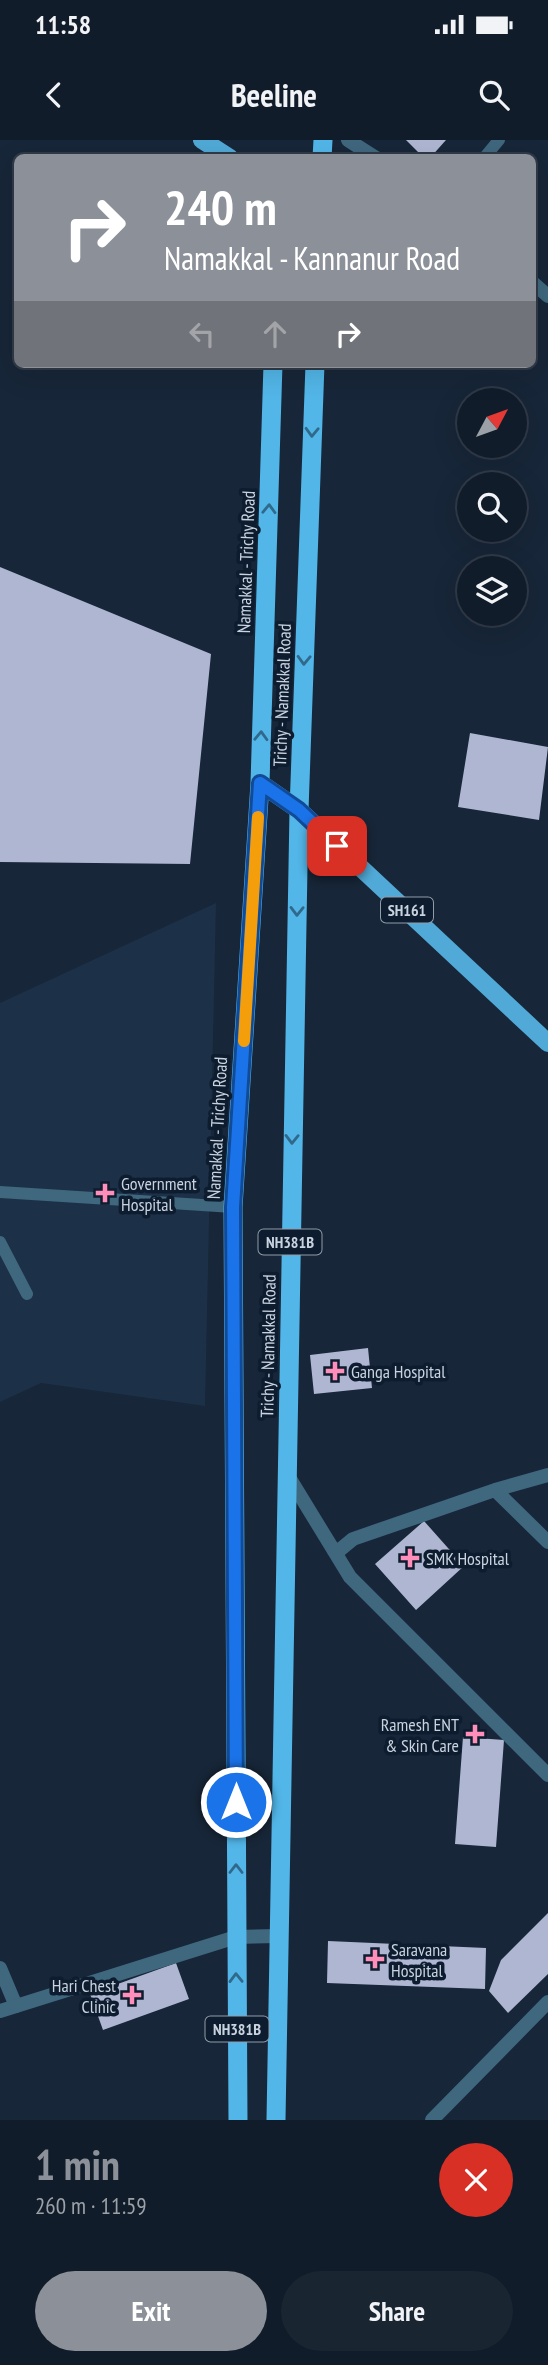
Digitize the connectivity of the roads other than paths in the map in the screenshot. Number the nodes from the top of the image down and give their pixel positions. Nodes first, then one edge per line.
1 (202, 140) edge
2 (348, 140) edge
3 (499, 140) edge
4 (224, 154) edge
5 (370, 154) edge
6 (487, 154) edge
7 (273, 368) edge
8 (314, 368) edge
9 (260, 783) junction
10 (299, 810) junction
11 (548, 1043) edge
12 (0, 1192) edge
13 (233, 1207) junction
14 (0, 1242) edge
15 (27, 1294) dead end
16 (286, 1473) junction
17 (548, 1475) edge
18 (495, 1490) junction
19 (548, 1542) edge
20 (334, 1551) junction
21 (548, 1775) edge
22 (278, 1936) junction
23 (236, 1937) junction
24 (0, 1968) edge
25 (548, 2002) edge
26 (16, 2006) junction
27 (0, 2011) edge
28 (441, 2117) edge
29 (238, 2120) edge
30 (276, 2120) edge

1 - 4 main road
2 - 5 street
3 - 6 lane
9 -> 7 highway, Namakkal - Trichy Road / NH381B
8 -> 10 highway, Trichy - Namakkal Road / NH381B
9 - 10 main road, SH161
9 - 13 highway, Namakkal - Trichy Road / NH381B
10 - 11 main road, SH161
10 -> 16 highway, Trichy - Namakkal Road / NH381B
12 - 13 lane
23 -> 13 highway, Namakkal - Trichy Road / NH381B
14 - 15 lane
16 - 20 street
16 - 22 highway, Trichy - Namakkal Road / NH381B
17 - 18 street
18 - 19 street
18 - 20 street
20 - 21 street
22 - 23 street
22 - 30 highway, Trichy - Namakkal Road / NH381B
23 - 26 street
29 -> 23 highway, NH381B
24 - 26 street
25 - 28 street
26 - 27 street

